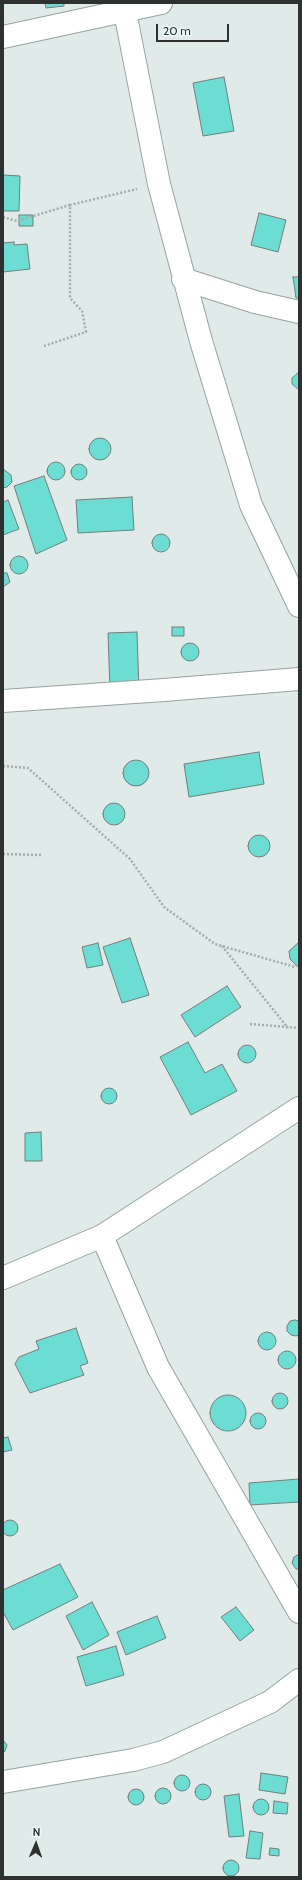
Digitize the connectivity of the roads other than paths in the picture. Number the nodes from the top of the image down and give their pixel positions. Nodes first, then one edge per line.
1 (161, 3) edge
2 (125, 12) junction
3 (3, 37) edge
4 (183, 279) junction
5 (299, 312) edge
6 (299, 606) edge
7 (299, 679) edge
8 (3, 700) edge
9 (299, 1108) edge
10 (102, 1236) junction
11 (3, 1278) edge
12 (299, 1612) edge
13 (299, 1680) edge
14 (3, 1782) edge

1 - 2 street
2 - 3 street
2 - 4 street
4 - 5 street
4 - 6 street
7 - 8 street
9 - 10 street
10 - 11 street
10 - 12 street
13 - 14 street

